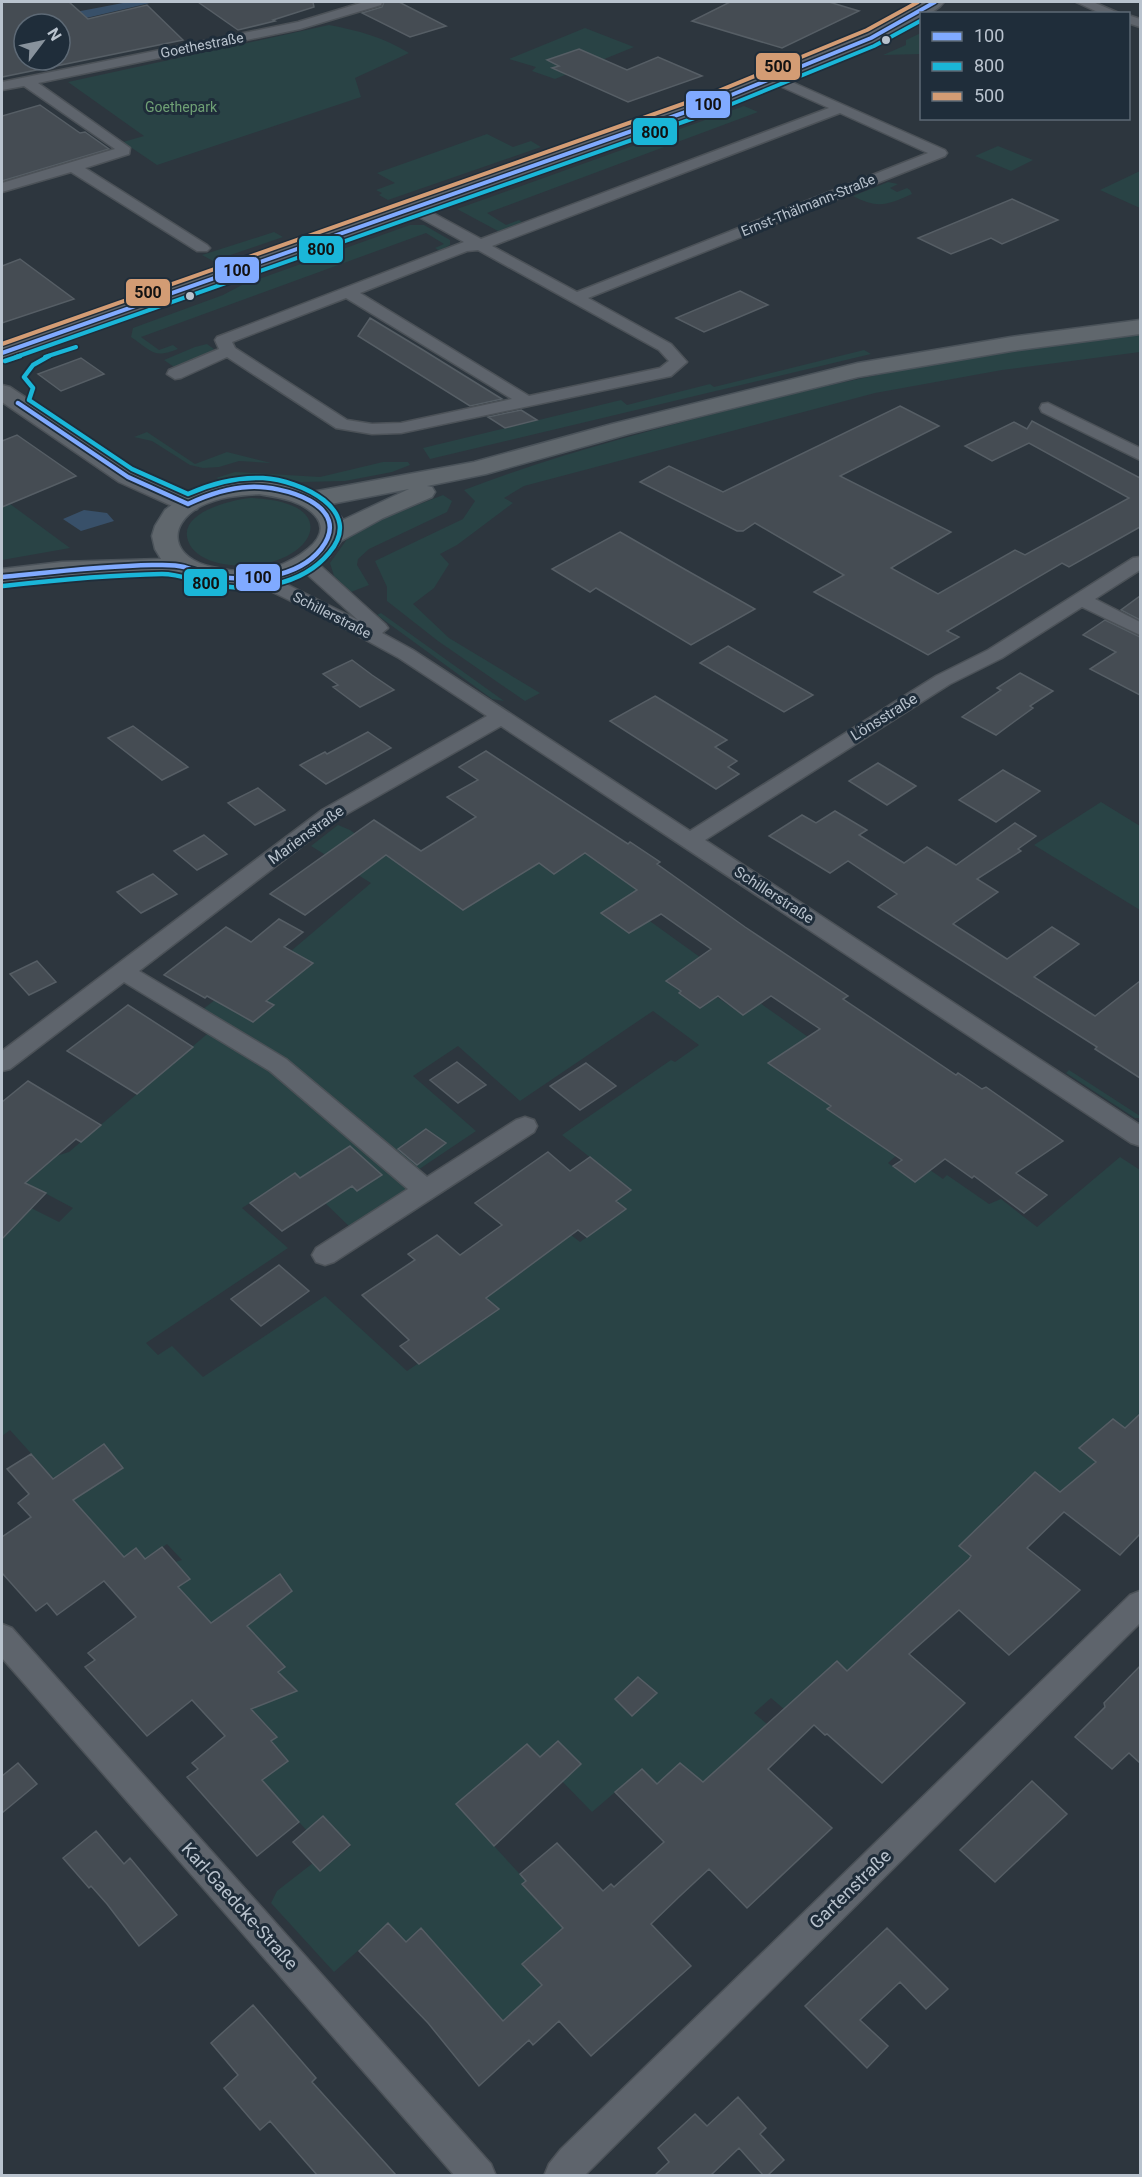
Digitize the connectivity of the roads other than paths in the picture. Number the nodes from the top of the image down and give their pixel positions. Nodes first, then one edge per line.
1 (376, 2) edge
2 (935, 2) edge
3 (1082, 2) edge
4 (1110, 12) edge
5 (776, 79) junction
6 (26, 81) junction
7 (2, 86) edge
8 (841, 108) junction
9 (74, 167) junction
10 (2, 188) edge
11 (413, 208) junction
12 (480, 245) junction
13 (202, 248) dead end
14 (346, 291) junction
15 (574, 298) junction
16 (86, 323) junction
17 (1140, 327) edge
18 (228, 351) junction
19 (2, 353) edge
20 (175, 374) dead end
21 (10, 398) edge
22 (525, 401) junction
23 (1048, 408) dead end
24 (1140, 455) edge
25 (477, 469) junction
26 (311, 500) junction
27 (188, 504) junction
28 (165, 530) junction
29 (330, 537) junction
30 (1140, 562) edge
31 (306, 563) junction
32 (184, 566) junction
33 (62, 570) junction
34 (2, 577) edge
35 (257, 577) junction
36 (1081, 599) junction
37 (1140, 629) edge
38 (406, 654) junction
39 (501, 717) junction
40 (690, 840) junction
41 (124, 972) junction
42 (2, 1063) edge
43 (525, 1126) dead end
44 (1140, 1137) edge
45 (425, 1190) junction
46 (325, 1255) dead end
47 (1140, 1604) edge
48 (2, 1637) edge
49 (479, 2175) edge
50 (561, 2175) edge

1 - 6 street, Goethestraße
2 - 5 main road
3 - 4 street
5 - 8 street, Ernst-Thälmann-Straße
5 - 11 main road
6 - 7 street, Goethestraße
6 - 9 street
8 - 12 street
8 - 15 street, Ernst-Thälmann-Straße
9 - 10 street
9 - 13 street
11 - 12 street
11 - 16 main road
12 - 14 street
12 - 15 street
14 - 18 street
14 - 22 street
15 - 22 street
16 - 19 main road
16 - 21 main road
17 - 25 main road
18 - 20 street
18 - 22 street
21 - 27 main road
23 - 24 street
25 - 26 main road
25 - 29 main road
26 - 27 main road
26 - 29 main road
27 - 28 main road
28 - 32 main road
28 - 33 main road
29 - 31 main road
30 - 36 street, Lönsstraße
31 - 35 main road
31 - 38 street, Schillerstraße
32 - 33 main road
32 - 35 main road
33 - 34 main road
35 - 38 street, Schillerstraße
36 - 37 street
36 - 40 street, Lönsstraße
38 - 39 street, Schillerstraße
39 - 40 street, Schillerstraße
39 - 41 street, Marienstraße
40 - 44 street, Schillerstraße
41 - 42 street, Marienstraße
41 - 45 street
43 - 45 street
45 - 46 street
47 - 50 street, Gartenstraße
48 - 49 street, Karl-Gaedcke-Straße

